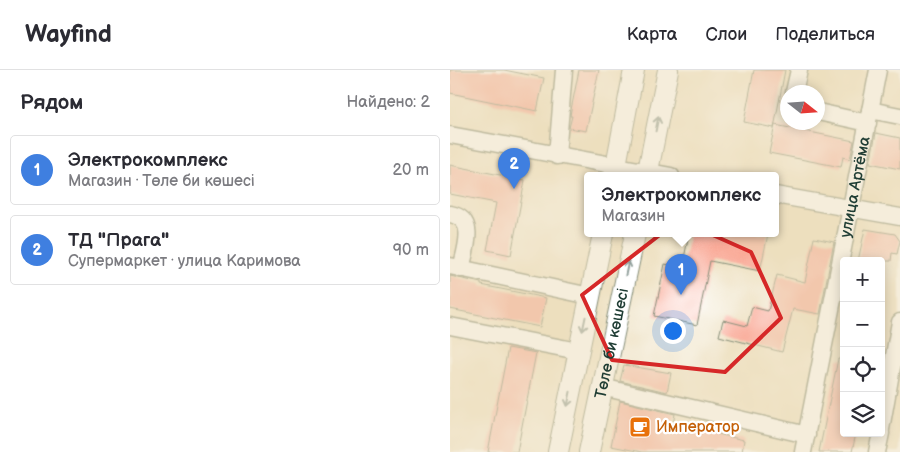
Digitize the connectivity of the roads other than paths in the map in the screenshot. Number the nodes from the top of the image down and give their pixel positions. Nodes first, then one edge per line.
1 (634, 70) edge
2 (668, 70) edge
3 (799, 70) edge
4 (878, 70) edge
5 (560, 71) edge
6 (796, 85) edge
7 (825, 113) edge
8 (869, 116) junction
9 (900, 116) edge
10 (450, 135) edge
11 (557, 156) junction
12 (615, 172) edge
13 (647, 172) edge
14 (779, 196) edge
15 (851, 209) junction
16 (450, 214) edge
17 (900, 218) edge
18 (602, 237) edge
19 (634, 237) edge
20 (456, 268) edge
21 (590, 296) junction
22 (900, 322) edge
23 (450, 326) edge
24 (578, 351) junction
25 (602, 387) junction
26 (885, 406) edge
27 (807, 435) junction
28 (879, 437) edge
29 (558, 452) edge
30 (589, 452) edge
31 (803, 452) edge
32 (877, 452) edge

1 - 12 main road
13 -> 2 main road
3 - 6 street
4 - 8 street, улица Артёма
5 - 11 street
7 - 8 street
8 - 9 street
8 - 15 street, улица Артёма
10 - 11 street
11 - 12 street
14 - 15 street
15 - 17 street
15 - 27 street, улица Артёма
16 - 20 street
18 - 21 main road, Төле би көшесі
25 -> 19 main road, Төле би көшесі
20 - 21 street
21 -> 24 main road, Төле би көшесі
22 - 26 street
23 - 24 street
24 -> 29 main road, Төле би көшесі
25 - 27 street
25 - 30 main road, Төле би көшесі
27 - 31 street, улица Артёма
28 - 32 street

